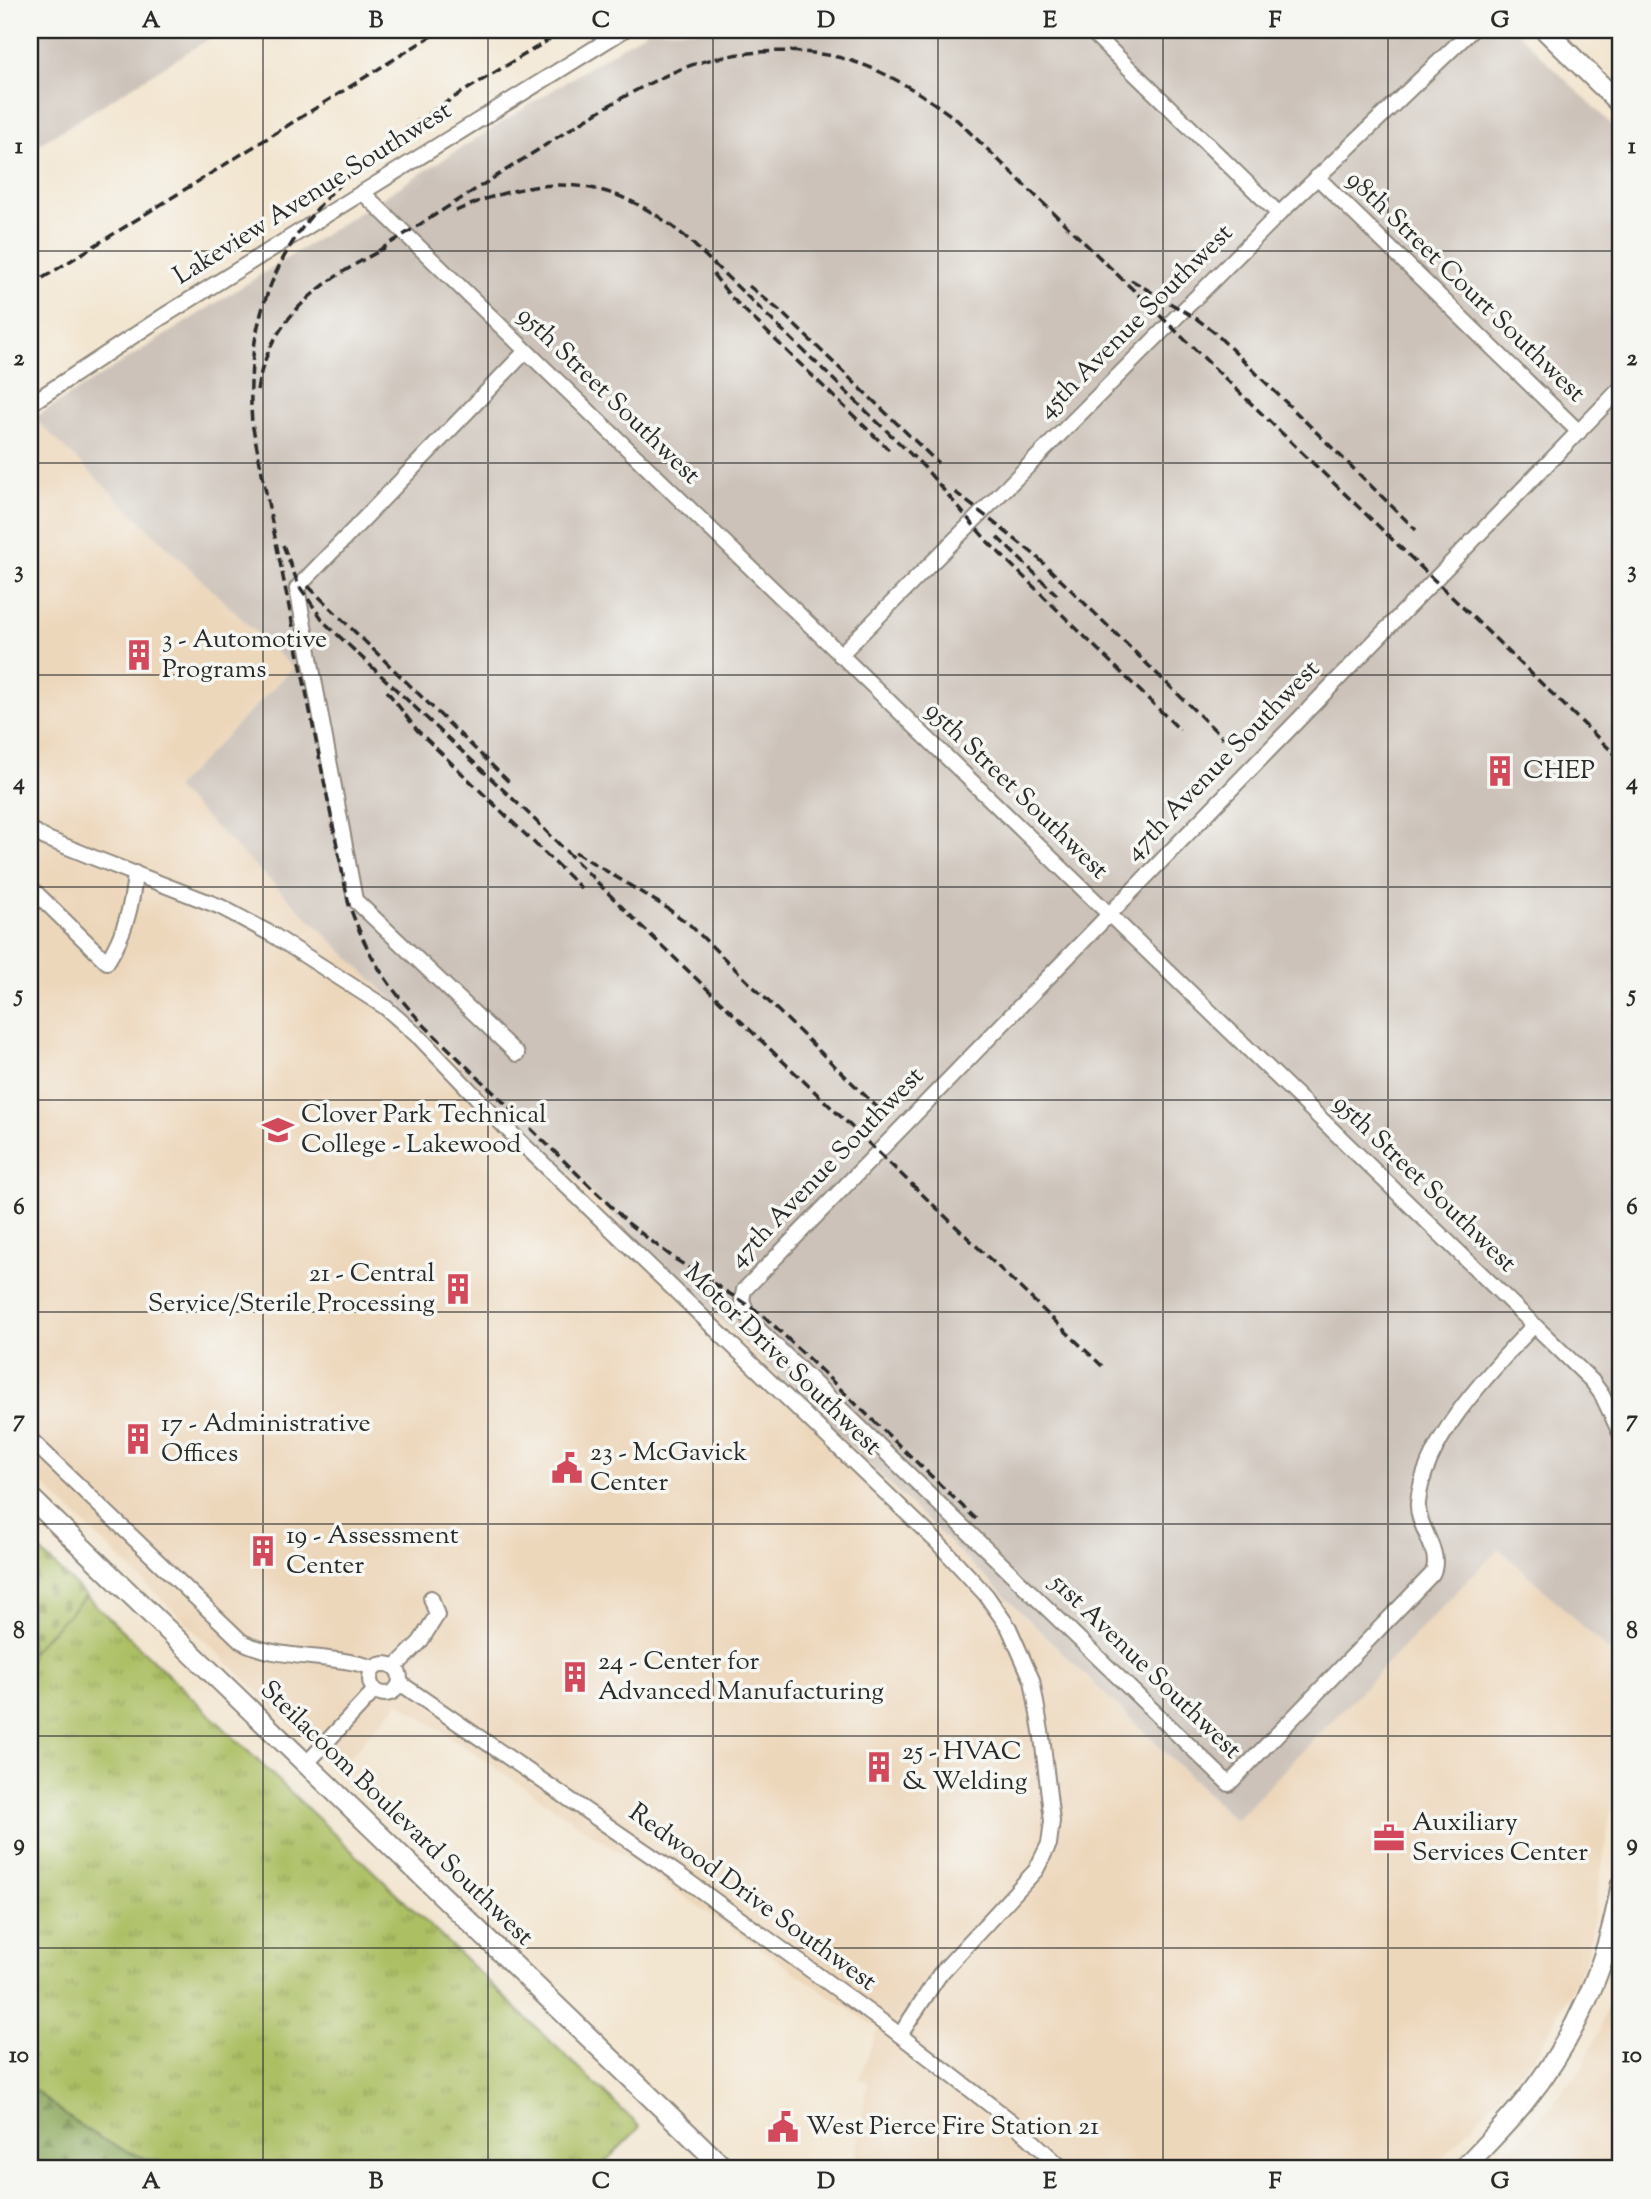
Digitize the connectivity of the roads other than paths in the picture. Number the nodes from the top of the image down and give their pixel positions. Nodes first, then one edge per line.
1 (624, 30) edge
2 (1090, 30) edge
3 (1472, 30) edge
4 (1545, 30) edge
5 (1621, 105) edge
6 (1317, 177) junction
7 (362, 192) junction
8 (1279, 214) junction
9 (526, 351) junction
10 (1621, 388) edge
11 (30, 404) edge
12 (1579, 432) junction
13 (840, 655) junction
14 (30, 829) edge
15 (135, 873) junction
16 (30, 887) edge
17 (1107, 914) junction
18 (517, 1054) dead end
19 (744, 1290) joint
20 (1534, 1325) junction
21 (1621, 1435) edge
22 (30, 1439) edge
23 (30, 1497) edge
24 (431, 1598) dead end
25 (395, 1667) junction
26 (374, 1668) junction
27 (400, 1683) junction
28 (375, 1690) junction
29 (306, 1765) junction
30 (1621, 1885) edge
31 (900, 2035) junction
32 (725, 2169) edge
33 (1063, 2169) edge
34 (1463, 2169) edge

1 - 7 street, Lakeview Avenue Southwest
2 - 8 street
3 - 6 street, 45th Avenue Southwest
4 - 5 main road
6 - 8 street, 45th Avenue Southwest
6 - 12 street, 98th Street Court Southwest
7 - 9 street, 95th Street Southwest
7 - 11 street, Lakeview Avenue Southwest
8 - 13 street, 45th Avenue Southwest
9 - 13 street, 95th Street Southwest
9 - 18 street
10 - 12 street, 47th Avenue Southwest
12 - 17 street, 47th Avenue Southwest
13 - 17 street, 95th Street Southwest
14 - 15 street, Motor Drive Southwest
15 - 16 street
15 - 31 street, Motor Drive Southwest
17 - 19 street, 47th Avenue Southwest
17 - 20 street, 95th Street Southwest
19 - 20 street, 51st Avenue Southwest
20 - 21 street, 95th Street Southwest
22 - 26 street
23 - 29 main road, Steilacoom Boulevard Southwest
24 - 25 street
25 - 26 street
25 - 27 street
26 - 28 street
27 - 28 street
27 - 31 street, Redwood Drive Southwest
28 - 29 street
29 - 32 main road, Steilacoom Boulevard Southwest
30 - 34 main road
31 - 33 street, Redwood Drive Southwest

